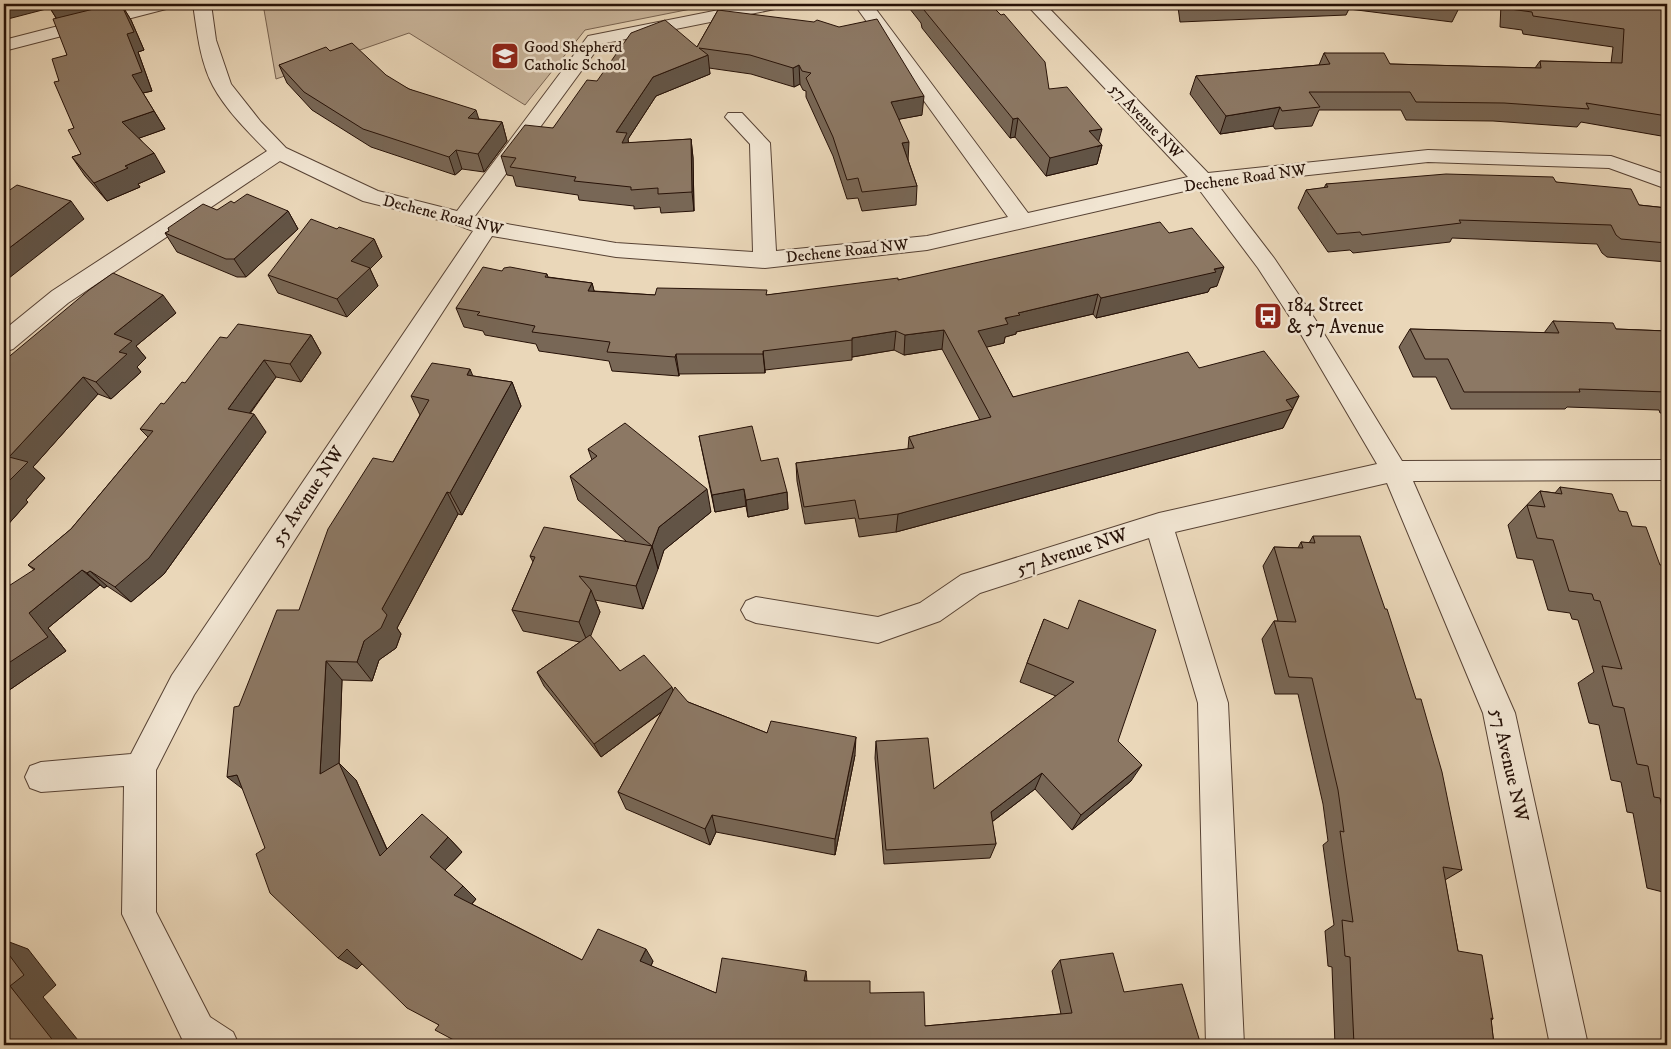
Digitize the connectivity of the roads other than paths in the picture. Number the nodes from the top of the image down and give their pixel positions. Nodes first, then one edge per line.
1 (164, 4) edge
2 (202, 4) edge
3 (775, 4) edge
4 (863, 4) edge
5 (1043, 5) edge
6 (4, 46) edge
7 (735, 117) dead end
8 (279, 152) junction
9 (1203, 180) junction
10 (1667, 182) edge
11 (1023, 222) junction
12 (474, 224) junction
13 (765, 260) junction
14 (4, 344) edge
15 (1395, 471) junction
16 (1665, 474) edge
17 (1159, 524) junction
18 (756, 610) dead end
19 (140, 769) junction
20 (41, 777) dead end
21 (220, 1045) edge
22 (1225, 1045) edge
23 (1569, 1045) edge

1 - 6 street
2 - 8 street, Dechene Road NW
3 - 12 street, 55 Avenue NW
4 - 11 street
5 - 9 street, 57 Avenue NW
7 - 13 street, Dechene Road NW
8 - 12 street, Dechene Road NW
8 - 14 street
9 - 10 street, Dechene Road NW
9 - 11 street, Dechene Road NW
9 - 15 street, 57 Avenue NW
11 - 13 street, Dechene Road NW
12 - 13 street, Dechene Road NW
12 - 19 street, 55 Avenue NW
15 - 16 street, 57 Avenue NW
15 - 17 street, 57 Avenue NW
15 - 23 street, 57 Avenue NW
17 - 18 street, 57 Avenue NW
17 - 22 street
19 - 20 street
19 - 21 street

